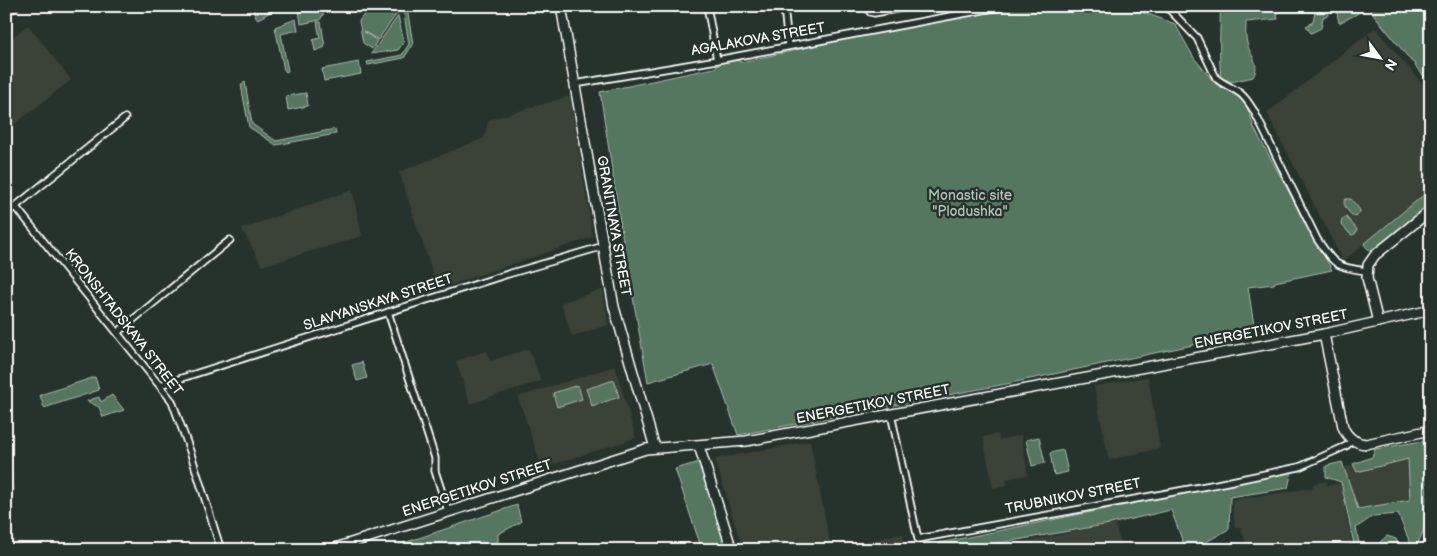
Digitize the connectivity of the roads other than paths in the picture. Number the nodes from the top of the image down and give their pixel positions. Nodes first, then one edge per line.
1 (10, 6) edge
2 (561, 6) edge
3 (707, 6) edge
4 (784, 6) edge
5 (914, 6) edge
6 (1004, 6) edge
7 (1166, 6) edge
8 (6, 9) edge
9 (868, 9) edge
10 (788, 46) junction
11 (717, 60) junction
12 (575, 84) junction
13 (125, 118) dead end
14 (16, 206) junction
15 (1431, 210) edge
16 (6, 214) edge
17 (230, 240) dead end
18 (604, 246) junction
19 (1366, 271) junction
20 (1431, 310) edge
21 (388, 312) junction
22 (1378, 322) junction
23 (118, 332) junction
24 (1324, 334) junction
25 (160, 385) junction
26 (891, 414) junction
27 (1431, 430) edge
28 (1353, 440) junction
29 (699, 446) junction
30 (655, 448) junction
31 (448, 511) junction
32 (220, 550) edge
33 (329, 550) edge
34 (732, 550) edge

1 - 8 street
2 - 12 street, GRANITNAYA STREET
3 - 11 street
4 - 10 street
5 - 9 street
6 - 10 street, AGALAKOVA STREET
7 - 19 street
10 - 11 street, AGALAKOVA STREET
11 - 12 street, AGALAKOVA STREET
12 - 18 street, GRANITNAYA STREET
13 - 14 street
14 - 16 street
14 - 23 street, KRONSHTADSKAYA STREET
15 - 19 street
17 - 23 street
18 - 21 street, SLAVYANSKAYA STREET
18 - 30 street, GRANITNAYA STREET
19 - 22 street
20 - 22 street, ENERGETIKOV STREET
21 - 25 street, SLAVYANSKAYA STREET
21 - 31 street
22 - 24 street, ENERGETIKOV STREET
23 - 25 street, KRONSHTADSKAYA STREET
24 - 26 street, ENERGETIKOV STREET
24 - 28 street
25 - 32 street, KRONSHTADSKAYA STREET
26 - 28 street, TRUBNIKOV STREET
26 - 29 street, ENERGETIKOV STREET
27 - 28 street
29 - 30 street, ENERGETIKOV STREET
29 - 34 street
30 - 31 street, ENERGETIKOV STREET
31 - 33 street, ENERGETIKOV STREET

